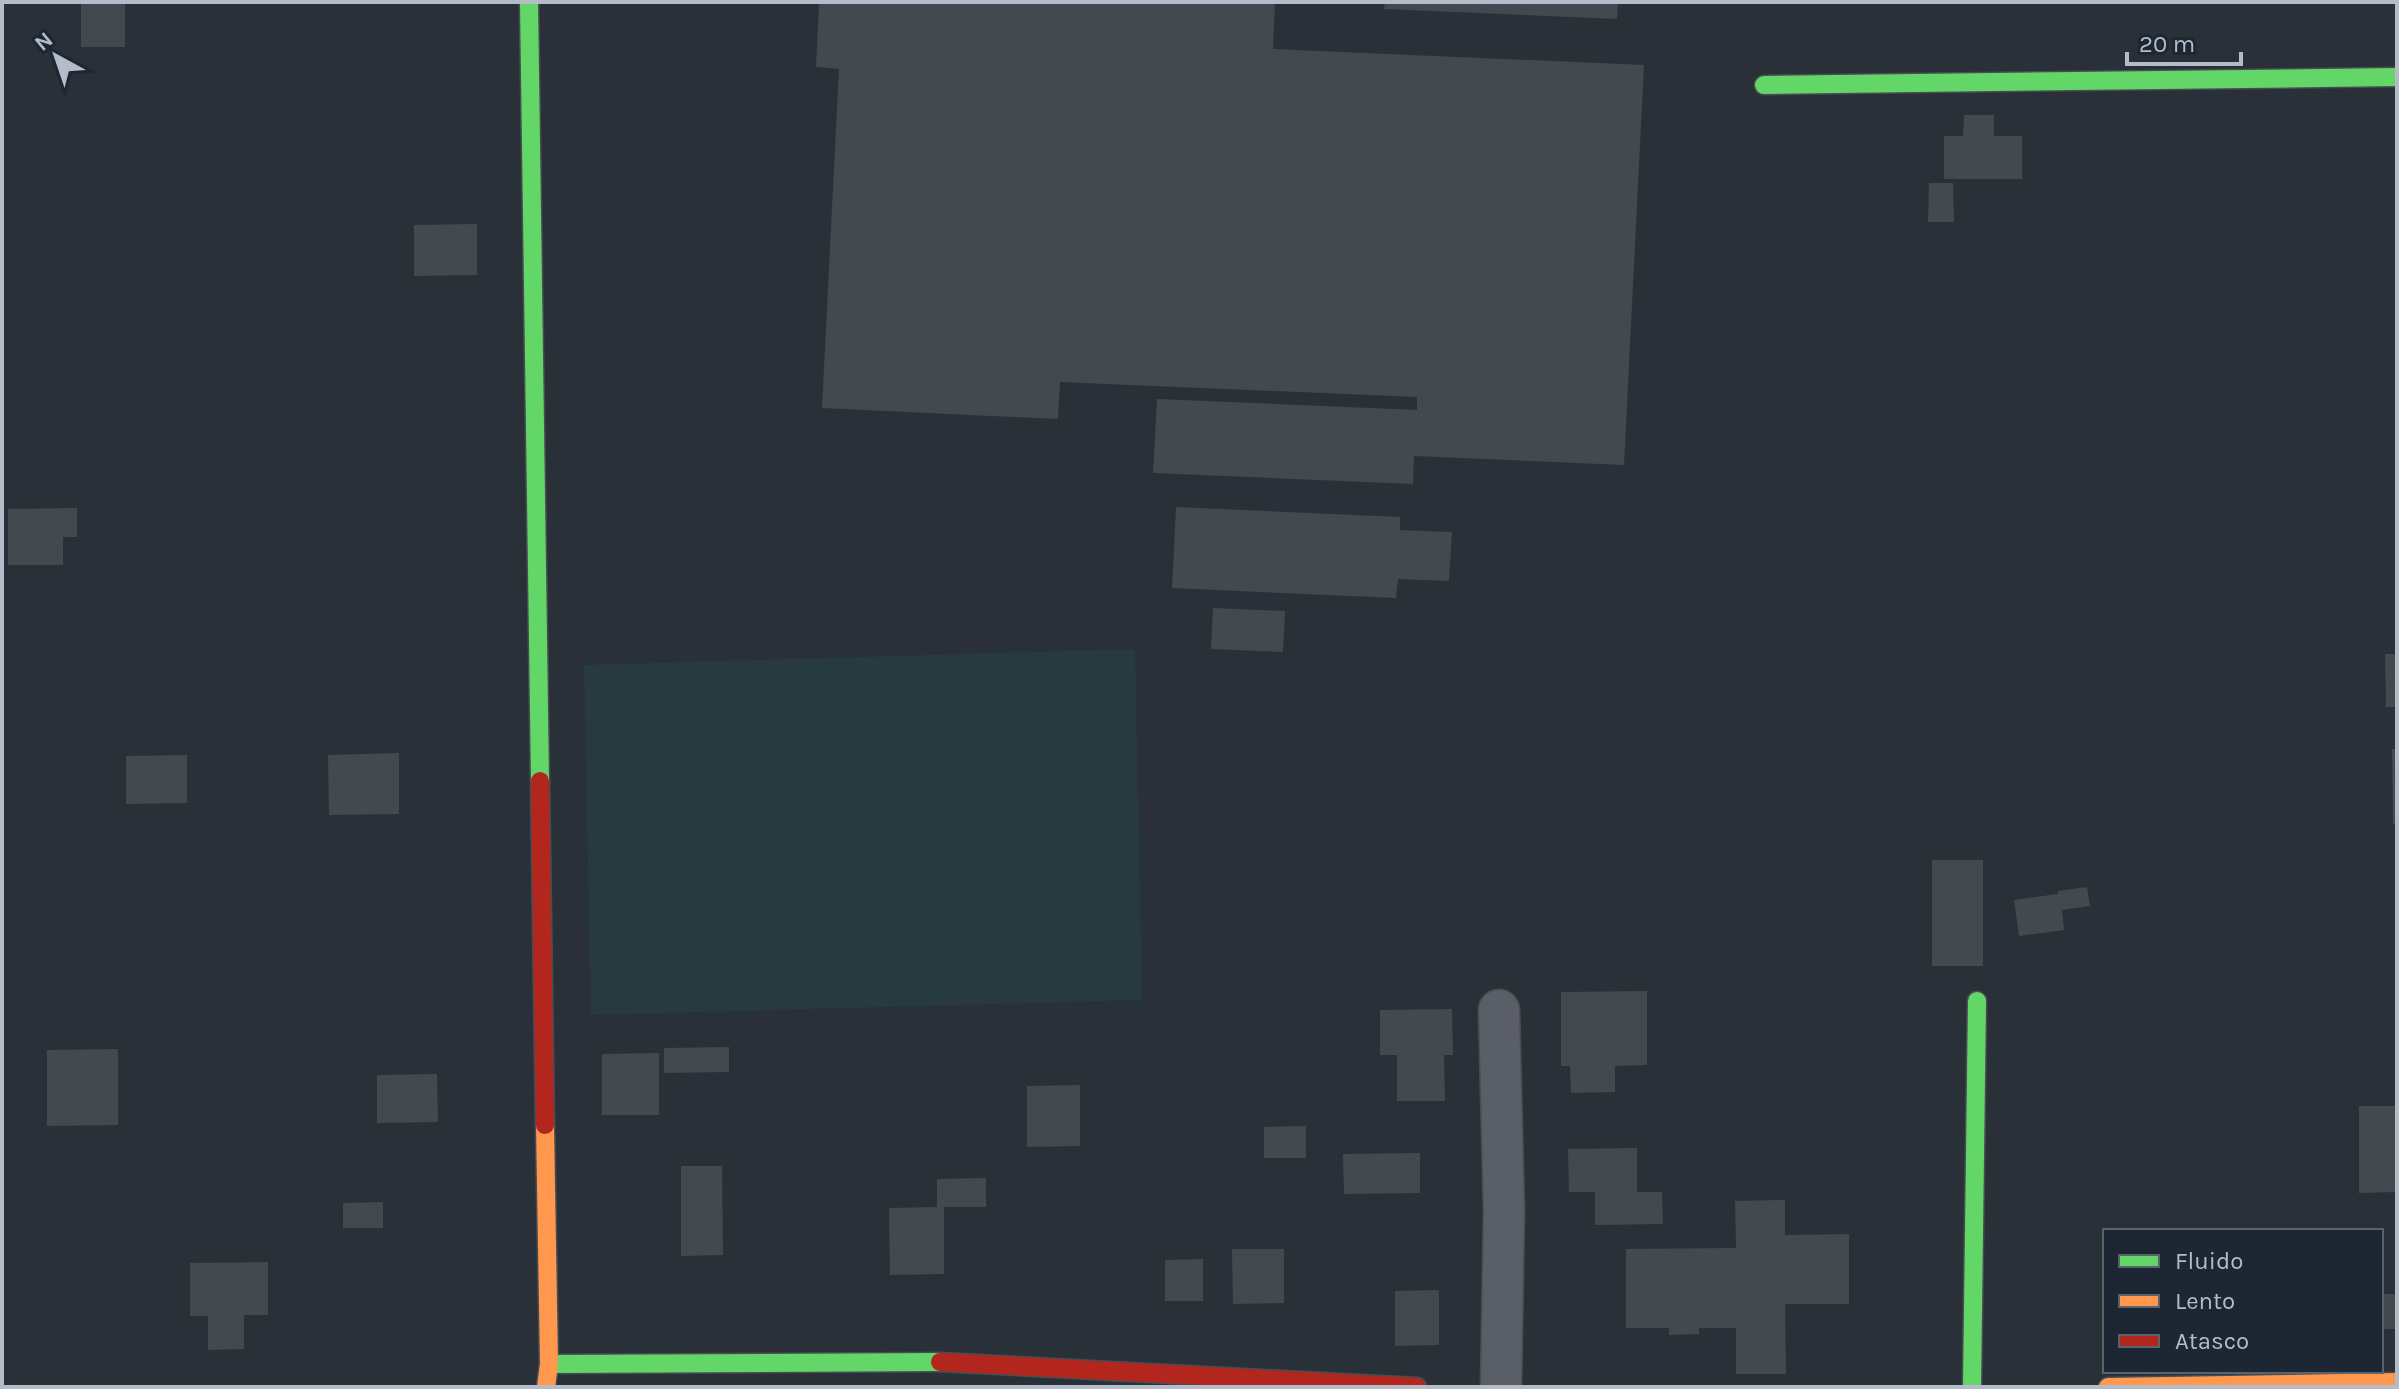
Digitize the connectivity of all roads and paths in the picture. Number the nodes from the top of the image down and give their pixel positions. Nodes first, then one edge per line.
1 (529, 2) edge
2 (2397, 77) edge
3 (1764, 85) dead end
4 (1977, 1001) dead end
5 (1499, 1010) dead end
6 (549, 1364) junction
7 (2397, 1382) edge
8 (546, 1387) edge
9 (1417, 1387) edge
10 (1501, 1387) edge
11 (1972, 1387) edge
12 (2108, 1387) edge

1 - 6 street
2 - 3 street
4 - 11 street
5 - 10 street
6 - 8 street
6 - 9 street
7 - 12 street

